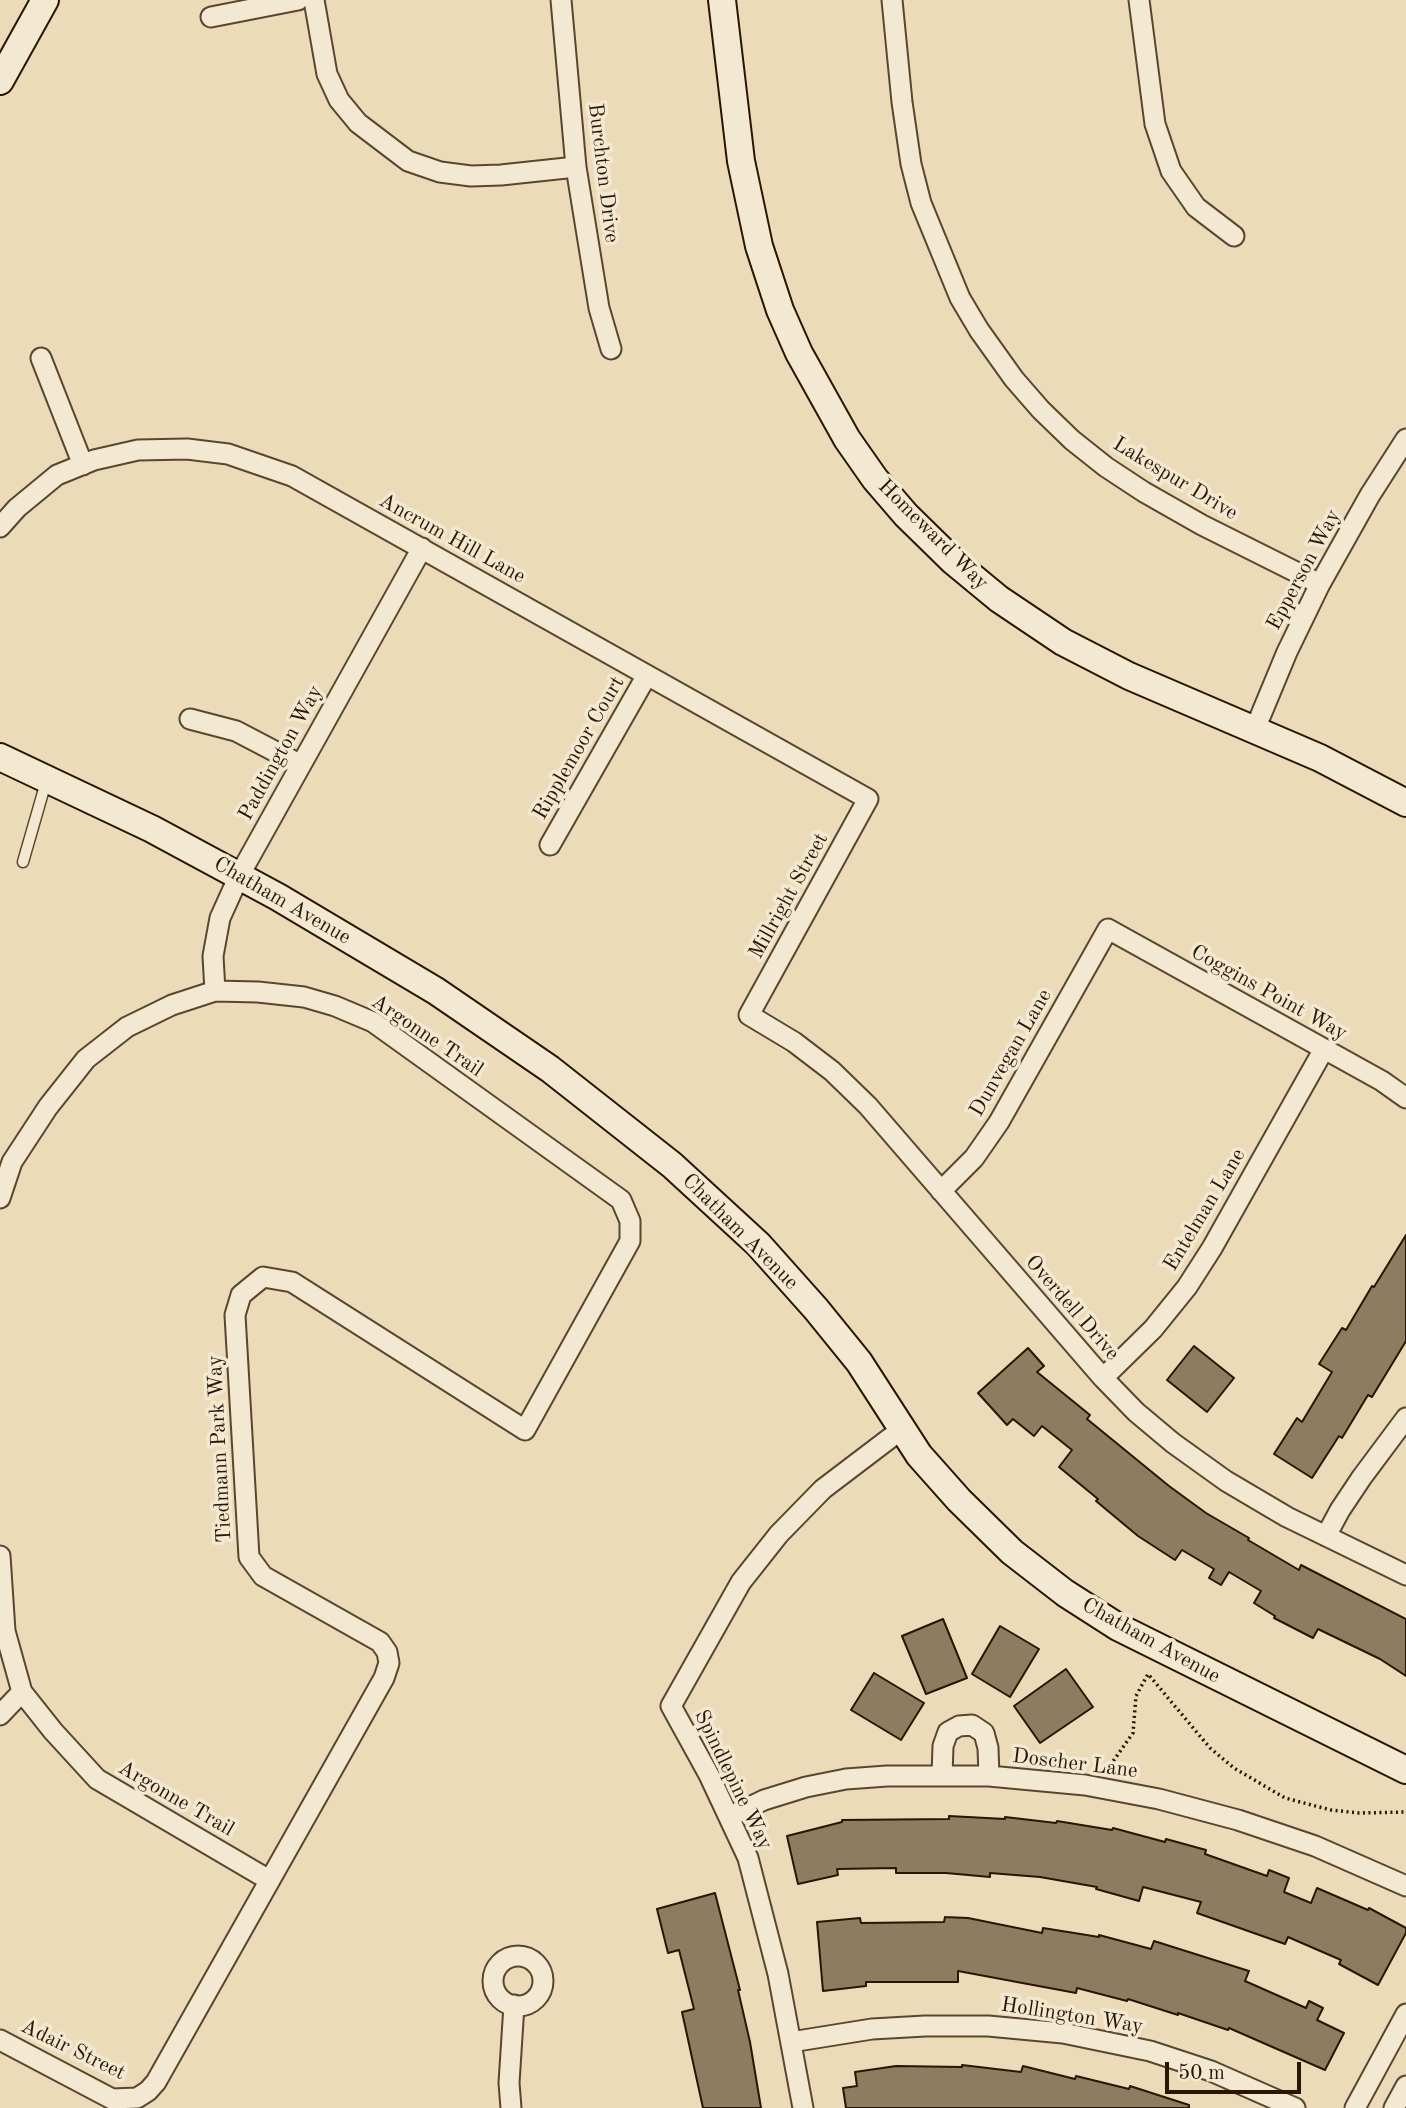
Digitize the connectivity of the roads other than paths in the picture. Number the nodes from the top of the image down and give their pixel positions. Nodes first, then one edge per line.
1 (45, 0) edge
2 (298, 0) edge
3 (314, 0) edge
4 (561, 0) edge
5 (722, 0) edge
6 (892, 0) edge
7 (1139, 0) edge
8 (211, 17) dead end
9 (0, 81) edge
10 (576, 167) junction
11 (1234, 236) dead end
12 (611, 349) dead end
13 (41, 358) dead end
14 (1406, 439) edge
15 (83, 465) junction
16 (0, 527) edge
17 (422, 548) junction
18 (1320, 584) junction
19 (647, 675) junction
20 (190, 719) dead end
21 (1255, 729) junction
22 (0, 757) edge
23 (301, 765) junction
24 (0, 770) edge
25 (47, 779) junction
26 (868, 799) joint
27 (1406, 803) edge
28 (550, 845) dead end
29 (23, 862) dead end
30 (239, 876) junction
31 (1108, 929) joint
32 (215, 991) junction
33 (749, 1015) joint
34 (1324, 1049) junction
35 (1406, 1098) edge
36 (4, 1174) edge
37 (941, 1191) junction
38 (630, 1221) joint
39 (1103, 1378) junction
40 (1406, 1418) edge
41 (902, 1429) junction
42 (1326, 1536) junction
43 (0, 1556) edge
44 (1406, 1575) edge
45 (22, 1692) junction
46 (0, 1694) edge
47 (0, 1715) edge
48 (1406, 1770) edge
49 (942, 1776) junction
50 (989, 1776) junction
51 (729, 1818) junction
52 (269, 1880) junction
53 (1406, 1886) edge
54 (514, 2005) dead end
55 (1406, 2014) edge
56 (0, 2040) edge
57 (791, 2042) junction
58 (1406, 2086) edge
59 (126, 2100) joint
60 (510, 2108) edge
61 (803, 2108) edge
62 (1295, 2108) edge
63 (1355, 2108) edge
64 (1394, 2108) edge

1 - 9 street
2 - 8 street
3 - 10 street
4 - 10 street, Burchton Drive
5 - 21 street, Homeward Way
6 - 18 street, Lakespur Drive
7 - 11 street
10 - 12 street, Burchton Drive
13 - 15 street
14 - 18 street, Epperson Way
15 - 16 street, Ancrum Hill Lane
15 - 17 street, Ancrum Hill Lane
17 - 19 street, Ancrum Hill Lane
17 - 23 street, Paddington Way
18 - 21 street, Epperson Way
19 - 26 street, Ancrum Hill Lane
19 - 28 street, Ripplemoor Court
20 - 23 street
21 - 27 street, Homeward Way
22 - 25 street, Chatham Avenue
23 - 30 street, Paddington Way
24 - 25 street, Chatham Avenue
25 - 29 lane
25 - 30 street, Chatham Avenue
26 - 33 street, Millright Street
30 - 32 street, Paddington Way
30 - 41 street, Chatham Avenue
31 - 34 street, Coggins Point Way
31 - 37 street, Dunvegan Lane
32 - 36 street, Argonne Trail
32 - 38 street, Argonne Trail
33 - 37 street, Overdell Drive
34 - 35 street, Coggins Point Way
34 - 39 street, Entelman Lane
37 - 39 street, Overdell Drive
38 - 52 street, Tiedmann Park Way
39 - 42 street, Overdell Drive
40 - 42 street
41 - 48 street, Chatham Avenue
41 - 51 street, Spindlepine Way
42 - 44 street, Overdell Drive
43 - 45 street, Argonne Trail
45 - 46 street
45 - 47 street
45 - 52 street, Argonne Trail
49 - 50 street, Doscher Lane
49 - 50 street
49 - 51 street, Doscher Lane
50 - 53 street, Doscher Lane
51 - 57 street, Spindlepine Way
52 - 59 street, Tiedmann Park Way
54 - 60 street
55 - 63 street
56 - 59 street, Adair Street
57 - 61 street, Spindlepine Way
57 - 62 street, Hollington Way
58 - 64 street

